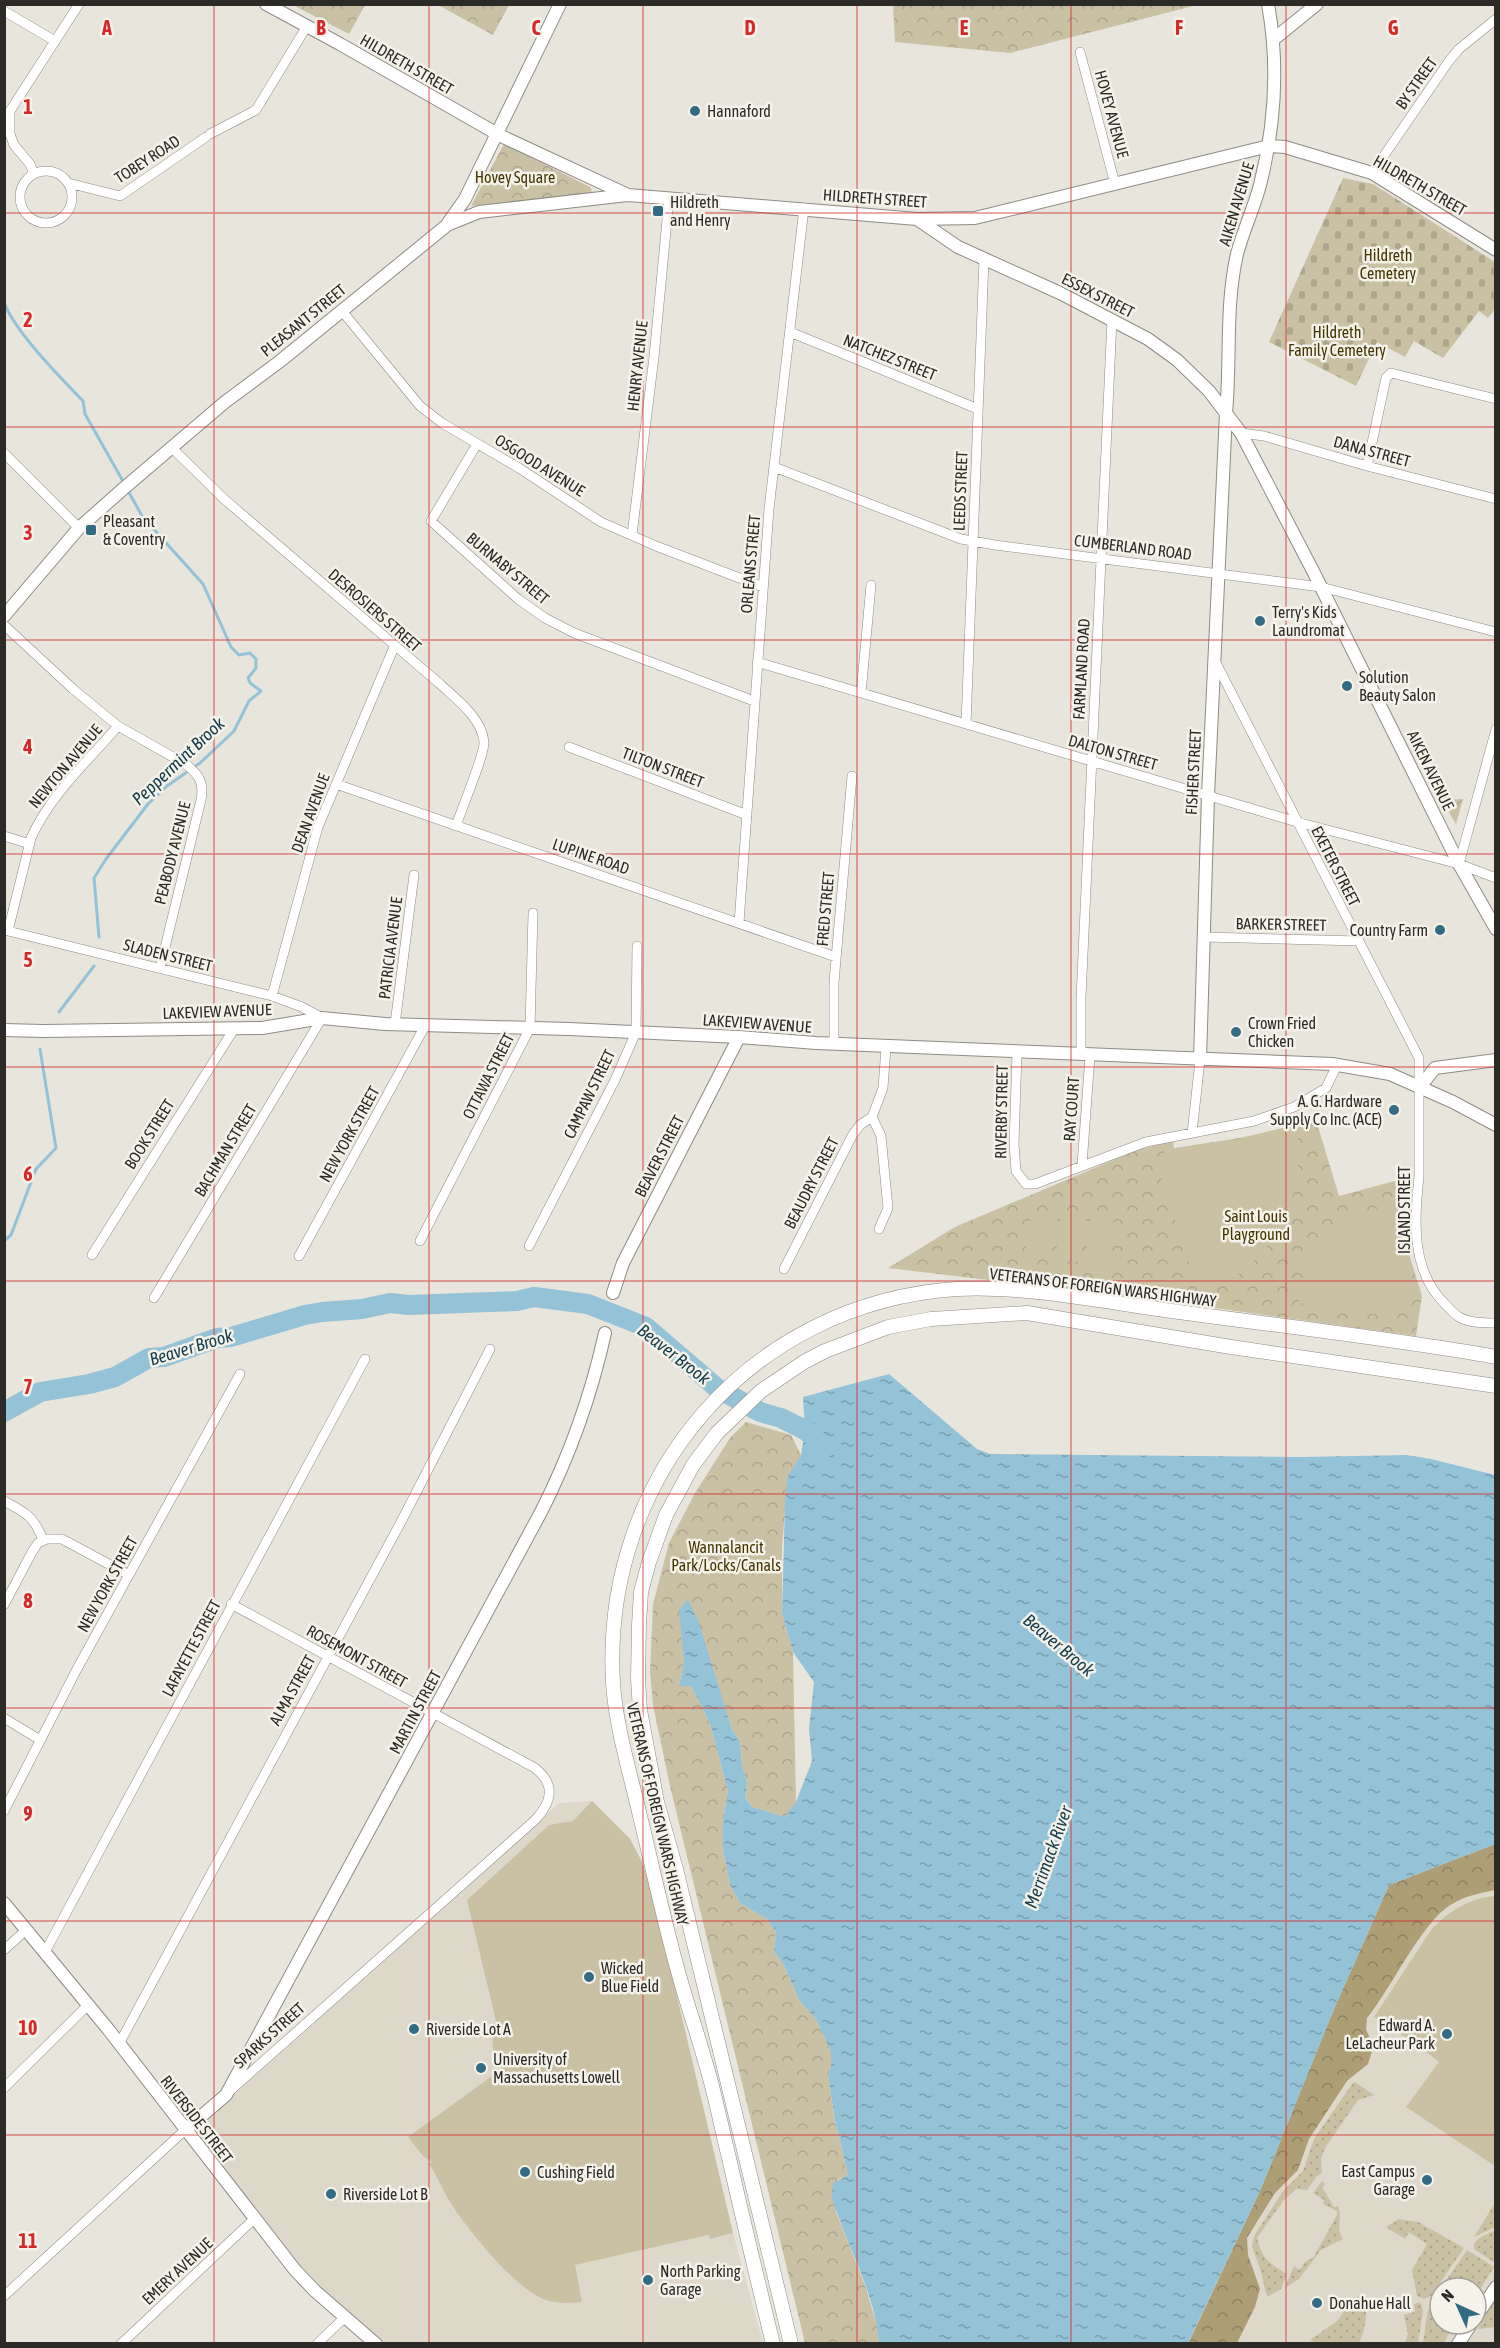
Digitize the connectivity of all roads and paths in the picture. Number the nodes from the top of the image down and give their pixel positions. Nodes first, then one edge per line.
1 (79, 4) edge
2 (266, 4) edge
3 (560, 4) edge
4 (1268, 4) edge
5 (1317, 4) edge
6 (4, 11) edge
7 (1496, 19) edge
8 (307, 26) junction
9 (1274, 39) junction
10 (55, 41) junction
11 (1080, 52) dead end
12 (498, 134) junction
13 (1269, 146) junction
14 (1372, 173) junction
15 (34, 174) junction
16 (68, 183) junction
17 (1115, 184) junction
18 (628, 195) junction
19 (669, 199) junction
20 (804, 208) junction
21 (917, 219) junction
22 (446, 226) junction
23 (1496, 250) edge
24 (984, 259) junction
25 (342, 311) junction
26 (1112, 319) junction
27 (790, 332) junction
28 (1496, 399) edge
29 (978, 409) junction
30 (1226, 413) junction
31 (1240, 433) junction
32 (477, 444) junction
33 (171, 447) junction
34 (4, 453) edge
35 (1367, 466) junction
36 (774, 467) junction
37 (1496, 499) edge
38 (80, 528) junction
39 (632, 536) junction
40 (973, 540) junction
41 (1101, 558) junction
42 (1220, 574) junction
43 (871, 585) dead end
44 (763, 587) junction
45 (1321, 587) junction
46 (4, 616) edge
47 (4, 625) edge
48 (1496, 632) edge
49 (394, 647) junction
50 (1215, 661) junction
51 (757, 662) junction
52 (861, 693) junction
53 (754, 701) junction
54 (966, 724) junction
55 (118, 726) junction
56 (1496, 729) edge
57 (1494, 743) edge
58 (569, 747) dead end
59 (1092, 761) junction
60 (852, 776) dead end
61 (336, 784) junction
62 (1208, 796) junction
63 (747, 815) junction
64 (1297, 822) junction
65 (456, 826) junction
66 (4, 836) edge
67 (30, 844) junction
68 (1459, 864) junction
69 (414, 875) dead end
70 (1496, 878) edge
71 (533, 913) dead end
72 (739, 923) junction
73 (1496, 928) edge
74 (6, 930) edge
75 (1204, 937) junction
76 (1359, 941) junction
77 (637, 946) dead end
78 (836, 957) junction
79 (160, 968) junction
80 (272, 996) junction
81 (322, 1018) junction
82 (395, 1024) junction
83 (425, 1026) junction
84 (530, 1028) junction
85 (4, 1029) edge
86 (234, 1029) junction
87 (636, 1032) junction
88 (739, 1037) junction
89 (834, 1044) junction
90 (886, 1047) junction
91 (1017, 1052) junction
92 (1086, 1055) junction
93 (1200, 1060) junction
94 (1496, 1060) edge
95 (1337, 1065) junction
96 (1419, 1087) junction
97 (872, 1117) junction
98 (1496, 1125) edge
99 (1192, 1133) junction
100 (1082, 1166) junction
101 (879, 1229) dead end
102 (420, 1241) dead end
103 (529, 1246) dead end
104 (92, 1255) dead end
105 (299, 1256) dead end
106 (784, 1269) dead end
107 (613, 1293) dead end
108 (154, 1298) dead end
109 (1496, 1323) edge
110 (605, 1333) dead end
111 (490, 1349) dead end
112 (1496, 1357) edge
113 (365, 1359) dead end
114 (240, 1374) dead end
115 (1496, 1386) edge
116 (4, 1501) edge
117 (43, 1540) junction
118 (129, 1575) junction
119 (231, 1604) junction
120 (4, 1605) edge
121 (327, 1657) junction
122 (433, 1714) junction
123 (4, 1718) edge
124 (40, 1740) junction
125 (550, 1795) joint
126 (4, 1811) edge
127 (4, 1903) edge
128 (27, 1929) junction
129 (4, 1950) edge
130 (45, 1952) junction
131 (88, 2005) junction
132 (119, 2044) junction
133 (4, 2088) edge
134 (226, 2095) junction
135 (185, 2130) junction
136 (254, 2219) junction
137 (4, 2296) edge
138 (345, 2317) junction
139 (121, 2343) edge
140 (317, 2343) edge
141 (376, 2343) edge
142 (773, 2343) edge
143 (791, 2343) edge

1 - 10 street
2 - 8 street, HILDRETH STREET
3 - 12 street, PLEASANT STREET
4 - 9 street, AIKEN AVENUE
5 - 9 street
6 - 10 street
7 - 14 street, BY STREET
8 - 12 street, HILDRETH STREET
8 - 16 street, TOBEY ROAD
9 - 13 street, AIKEN AVENUE
10 - 15 street
11 - 17 street, HOVEY AVENUE
12 - 18 street, HILDRETH STREET
12 - 22 street, PLEASANT STREET
13 - 14 street, HILDRETH STREET
13 - 17 street, HILDRETH STREET
13 - 30 street, AIKEN AVENUE
14 - 23 street, HILDRETH STREET
15 - 16 street, TOBEY ROAD
15 - 16 street
17 - 21 street, HILDRETH STREET
18 - 19 street, HILDRETH STREET
18 - 22 street
19 - 20 street, HILDRETH STREET
19 - 39 street, HENRY AVENUE
20 - 21 street, HILDRETH STREET
20 - 27 street, ORLEANS STREET
21 - 24 street, ESSEX STREET
22 - 25 street, PLEASANT STREET
24 - 26 street, ESSEX STREET
24 - 29 street, LEEDS STREET
25 - 32 street, OSGOOD AVENUE
25 - 33 street, PLEASANT STREET
26 - 30 street, ESSEX STREET
26 - 41 street, FARMLAND ROAD
27 - 29 street, NATCHEZ STREET
27 - 36 street, ORLEANS STREET
28 - 35 street
29 - 40 street, LEEDS STREET
30 - 31 street, ESSEX STREET
30 - 42 street, FISHER STREET
31 - 35 street, DANA STREET
31 - 45 street, AIKEN AVENUE
32 - 39 street, OSGOOD AVENUE
32 - 53 street, BURNABY STREET
33 - 38 street, PLEASANT STREET
33 - 49 street, DESROSIERS STREET
34 - 38 street
35 - 37 street, DANA STREET
36 - 40 street, CUMBERLAND ROAD
36 - 44 street, ORLEANS STREET
38 - 46 street, PLEASANT STREET
39 - 44 street, OSGOOD AVENUE
40 - 41 street, CUMBERLAND ROAD
40 - 54 street, LEEDS STREET
41 - 42 street, CUMBERLAND ROAD
41 - 59 street, FARMLAND ROAD
42 - 45 street, CUMBERLAND ROAD
42 - 50 street, FISHER STREET
43 - 52 street
44 - 51 street, ORLEANS STREET
45 - 48 street, CUMBERLAND ROAD
45 - 68 street, AIKEN AVENUE
47 - 55 street, PEABODY AVENUE
49 - 61 street, DEAN AVENUE
49 - 65 street, DESROSIERS STREET
50 - 62 street, FISHER STREET
50 - 64 street, EXETER STREET
51 - 52 street, DALTON STREET
51 - 53 street, ORLEANS STREET
52 - 54 street, DALTON STREET
53 - 63 street, ORLEANS STREET
54 - 59 street, DALTON STREET
55 - 67 street, NEWTON AVENUE
55 - 79 street, PEABODY AVENUE
56 - 57 street
57 - 68 street
58 - 63 street, TILTON STREET
59 - 62 street, DALTON STREET
59 - 92 street, FARMLAND ROAD
60 - 78 street, FRED STREET
61 - 65 street, LUPINE ROAD
61 - 80 street, DEAN AVENUE
62 - 64 street, DALTON STREET
62 - 75 street, FISHER STREET
63 - 72 street, ORLEANS STREET
64 - 68 street, DALTON STREET
64 - 76 street, EXETER STREET
65 - 72 street, LUPINE ROAD
66 - 67 street
67 - 74 street, NEWTON AVENUE
68 - 70 street, DALTON STREET
68 - 73 street, AIKEN AVENUE
69 - 82 street, PATRICIA AVENUE
71 - 84 street, OTTAWA STREET
72 - 78 street, LUPINE ROAD
74 - 79 street, SLADEN STREET
75 - 76 street, BARKER STREET
75 - 93 street, FISHER STREET
76 - 96 street, EXETER STREET
77 - 87 street, CAMPAW STREET
78 - 89 street, FRED STREET
79 - 80 street, SLADEN STREET
80 - 81 street, SLADEN STREET
81 - 82 street, LAKEVIEW AVENUE
81 - 86 street, LAKEVIEW AVENUE
81 - 108 street, BACHMAN STREET
82 - 83 street, LAKEVIEW AVENUE
83 - 84 street, LAKEVIEW AVENUE
83 - 105 street, NEW YORK STREET
84 - 87 street, LAKEVIEW AVENUE
84 - 102 street, OTTAWA STREET
85 - 86 street, LAKEVIEW AVENUE
86 - 104 street, BOOK STREET
87 - 88 street, LAKEVIEW AVENUE
87 - 103 street, CAMPAW STREET
88 - 89 street, LAKEVIEW AVENUE
88 - 107 street, BEAVER STREET
89 - 90 street, LAKEVIEW AVENUE
90 - 91 street, LAKEVIEW AVENUE
90 - 97 street
91 - 92 street, LAKEVIEW AVENUE
91 - 100 street, RIVERBY STREET
92 - 93 street, LAKEVIEW AVENUE
92 - 100 street, RAY COURT
93 - 95 street, LAKEVIEW AVENUE
93 - 99 street, FISHER STREET
94 - 96 street
95 - 96 street, LAKEVIEW AVENUE
95 - 99 street
96 - 98 street, LAKEVIEW AVENUE
96 - 109 street, ISLAND STREET
97 - 101 street
97 - 106 street, BEAUDRY STREET
99 - 100 street
110 - 122 street, MARTIN STREET
111 - 121 street, ALMA STREET
112 - 142 main road, VETERANS OF FOREIGN WARS HIGHWAY
113 - 119 street, LAFAYETTE STREET
114 - 118 street, NEW YORK STREET
115 - 143 main road, VETERANS OF FOREIGN WARS HIGHWAY
116 - 117 street
117 - 118 street
117 - 120 street
118 - 124 street, NEW YORK STREET
119 - 121 street, ROSEMONT STREET
119 - 130 street, LAFAYETTE STREET
121 - 122 street, ROSEMONT STREET
121 - 132 street, ALMA STREET
122 - 125 street, ROSEMONT STREET
122 - 134 street, MARTIN STREET
123 - 124 street
124 - 126 street, NEW YORK STREET
125 - 134 street, SPARKS STREET
127 - 128 street, RIVERSIDE STREET
128 - 129 street
128 - 130 street, RIVERSIDE STREET
130 - 131 street, RIVERSIDE STREET
131 - 132 street, RIVERSIDE STREET
131 - 133 street
132 - 135 street, RIVERSIDE STREET
134 - 135 street, SPARKS STREET
135 - 136 street, RIVERSIDE STREET
135 - 137 street, SPARKS STREET
136 - 138 street, RIVERSIDE STREET
136 - 139 street, EMERY AVENUE
138 - 140 street
138 - 141 street, RIVERSIDE STREET

